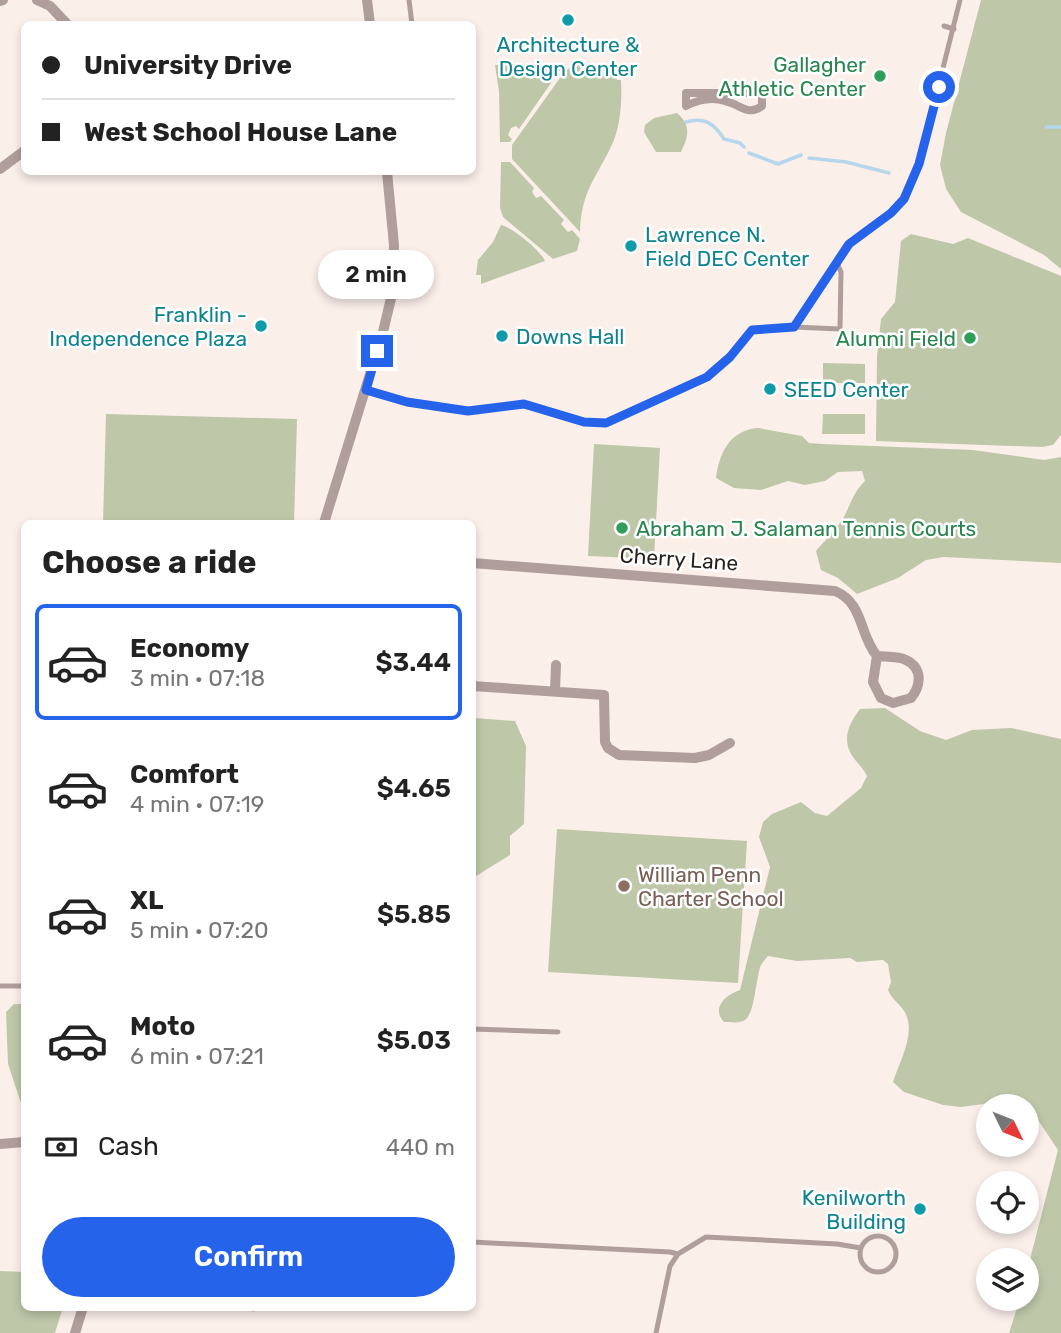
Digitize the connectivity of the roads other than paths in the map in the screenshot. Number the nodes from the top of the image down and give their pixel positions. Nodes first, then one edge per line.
1 (37, 0) edge
2 (367, 0) edge
3 (409, 0) edge
4 (960, 0) edge
5 (63, 21) edge
6 (370, 21) edge
7 (412, 21) edge
8 (944, 26) dead end
9 (954, 29) junction
10 (757, 93) joint
11 (927, 102) dead end
12 (935, 104) junction
13 (21, 153) edge
14 (0, 169) edge
15 (387, 175) edge
16 (836, 261) junction
17 (794, 327) junction
18 (366, 390) junction
19 (325, 520) edge
20 (476, 563) edge
21 (877, 656) junction
22 (556, 665) dead end
23 (476, 686) edge
24 (555, 691) junction
25 (730, 743) dead end
26 (0, 986) edge
27 (21, 986) edge
28 (476, 1029) edge
29 (558, 1032) dead end
30 (21, 1142) edge
31 (0, 1144) edge
32 (476, 1242) edge
33 (860, 1248) junction
34 (678, 1254) junction
35 (82, 1311) edge
36 (75, 1333) edge
37 (656, 1333) edge

1 - 5 street
2 - 6 street
3 - 7 lane
4 - 9 lane
8 - 9 lane
9 - 12 lane
10 - 10 street
11 - 12 lane
12 - 16 lane
13 - 14 street
15 - 18 street
16 - 17 lane
16 - 17 lane
17 - 18 lane
18 - 19 street
20 - 21 street, Cherry Lane
21 - 21 street
22 - 24 street
23 - 24 street
24 - 25 street
26 - 27 lane
28 - 29 lane
30 - 31 street
32 - 34 lane
33 - 33 lane
33 - 34 lane
34 - 37 lane
35 - 36 street

